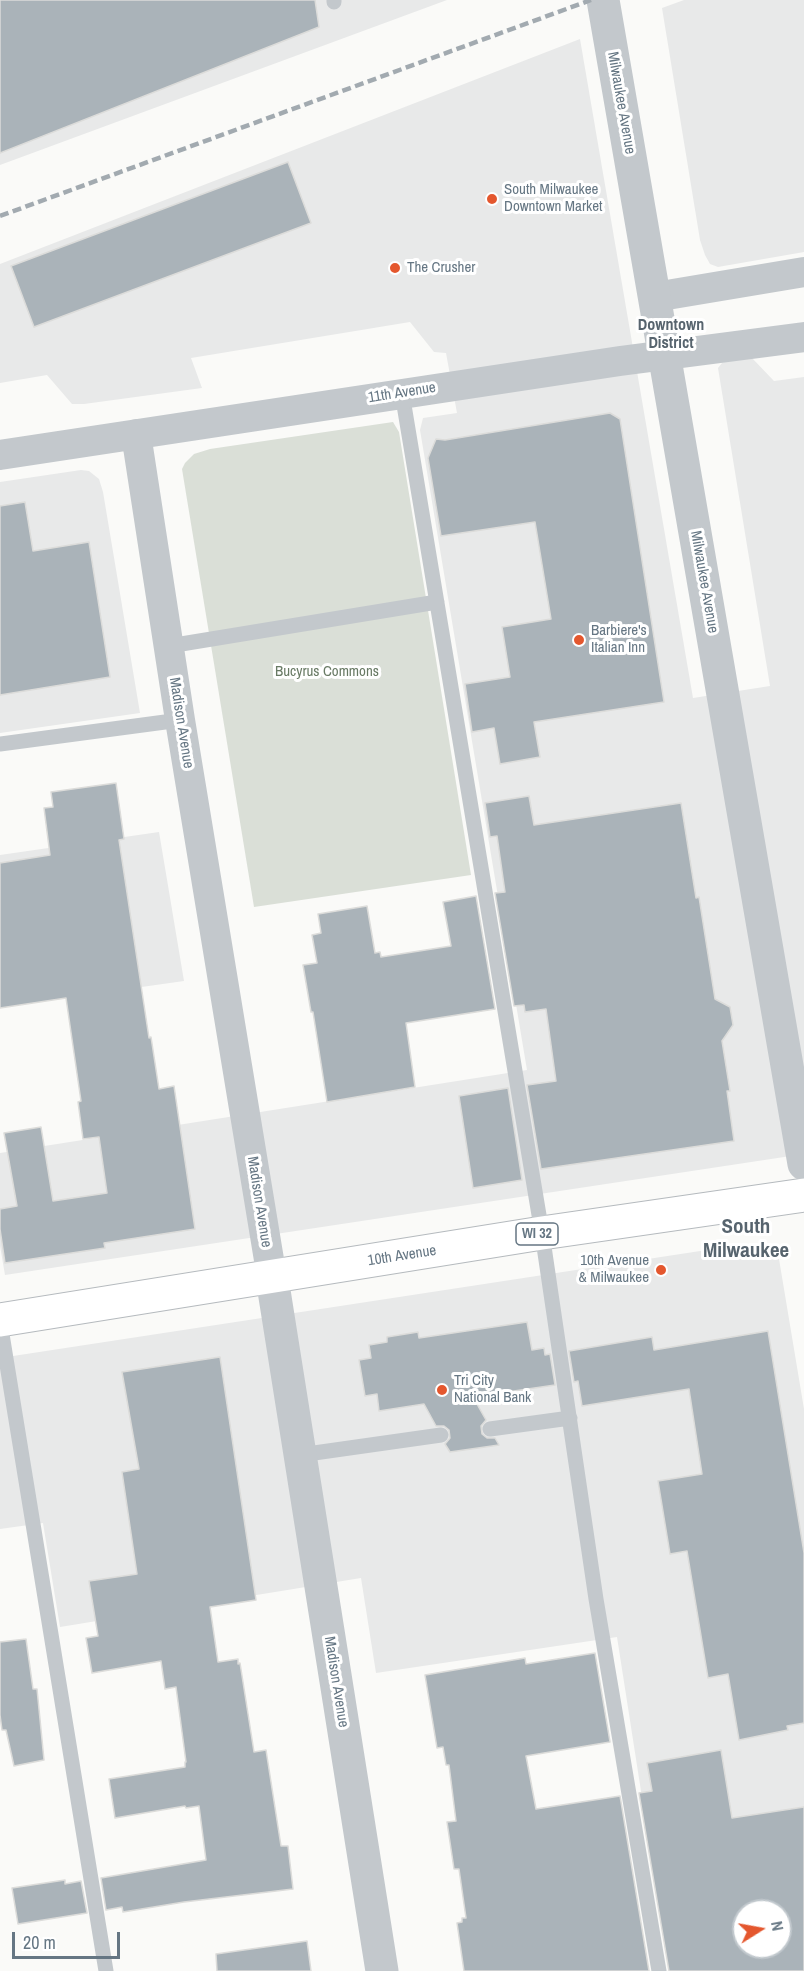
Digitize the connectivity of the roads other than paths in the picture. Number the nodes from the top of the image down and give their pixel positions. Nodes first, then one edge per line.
1 (603, 0) edge
2 (804, 272) edge
3 (655, 297) junction
4 (804, 337) edge
5 (665, 354) junction
6 (402, 393) junction
7 (136, 434) junction
8 (0, 455) edge
9 (436, 602) junction
10 (169, 646) junction
11 (180, 720) junction
12 (0, 744) edge
13 (804, 1164) edge
14 (804, 1194) edge
15 (542, 1233) junction
16 (272, 1278) junction
17 (0, 1321) edge
18 (570, 1418) junction
19 (490, 1429) dead end
20 (441, 1436) dead end
21 (300, 1455) junction
22 (106, 1971) edge
23 (382, 1971) edge
24 (660, 1971) edge

1 - 3 street, Milwaukee Avenue
2 - 3 street
3 - 5 street, Milwaukee Avenue
4 - 5 street, 11th Avenue
5 - 6 street, 11th Avenue
5 - 13 street, Milwaukee Avenue
6 - 7 street, 11th Avenue
6 - 9 lane
7 - 8 street, 11th Avenue
7 - 10 street, Madison Avenue
9 - 10 lane
9 - 15 lane
10 - 11 street, Madison Avenue
11 - 12 lane
11 - 16 street, Madison Avenue
14 - 15 main road, 10th Avenue / WI 32
15 - 16 main road, 10th Avenue / WI 32
15 - 18 lane
16 - 17 main road, 10th Avenue / WI 32
16 - 21 street, Madison Avenue
17 - 22 lane
18 - 19 lane
18 - 24 lane
20 - 21 lane
21 - 23 street, Madison Avenue

